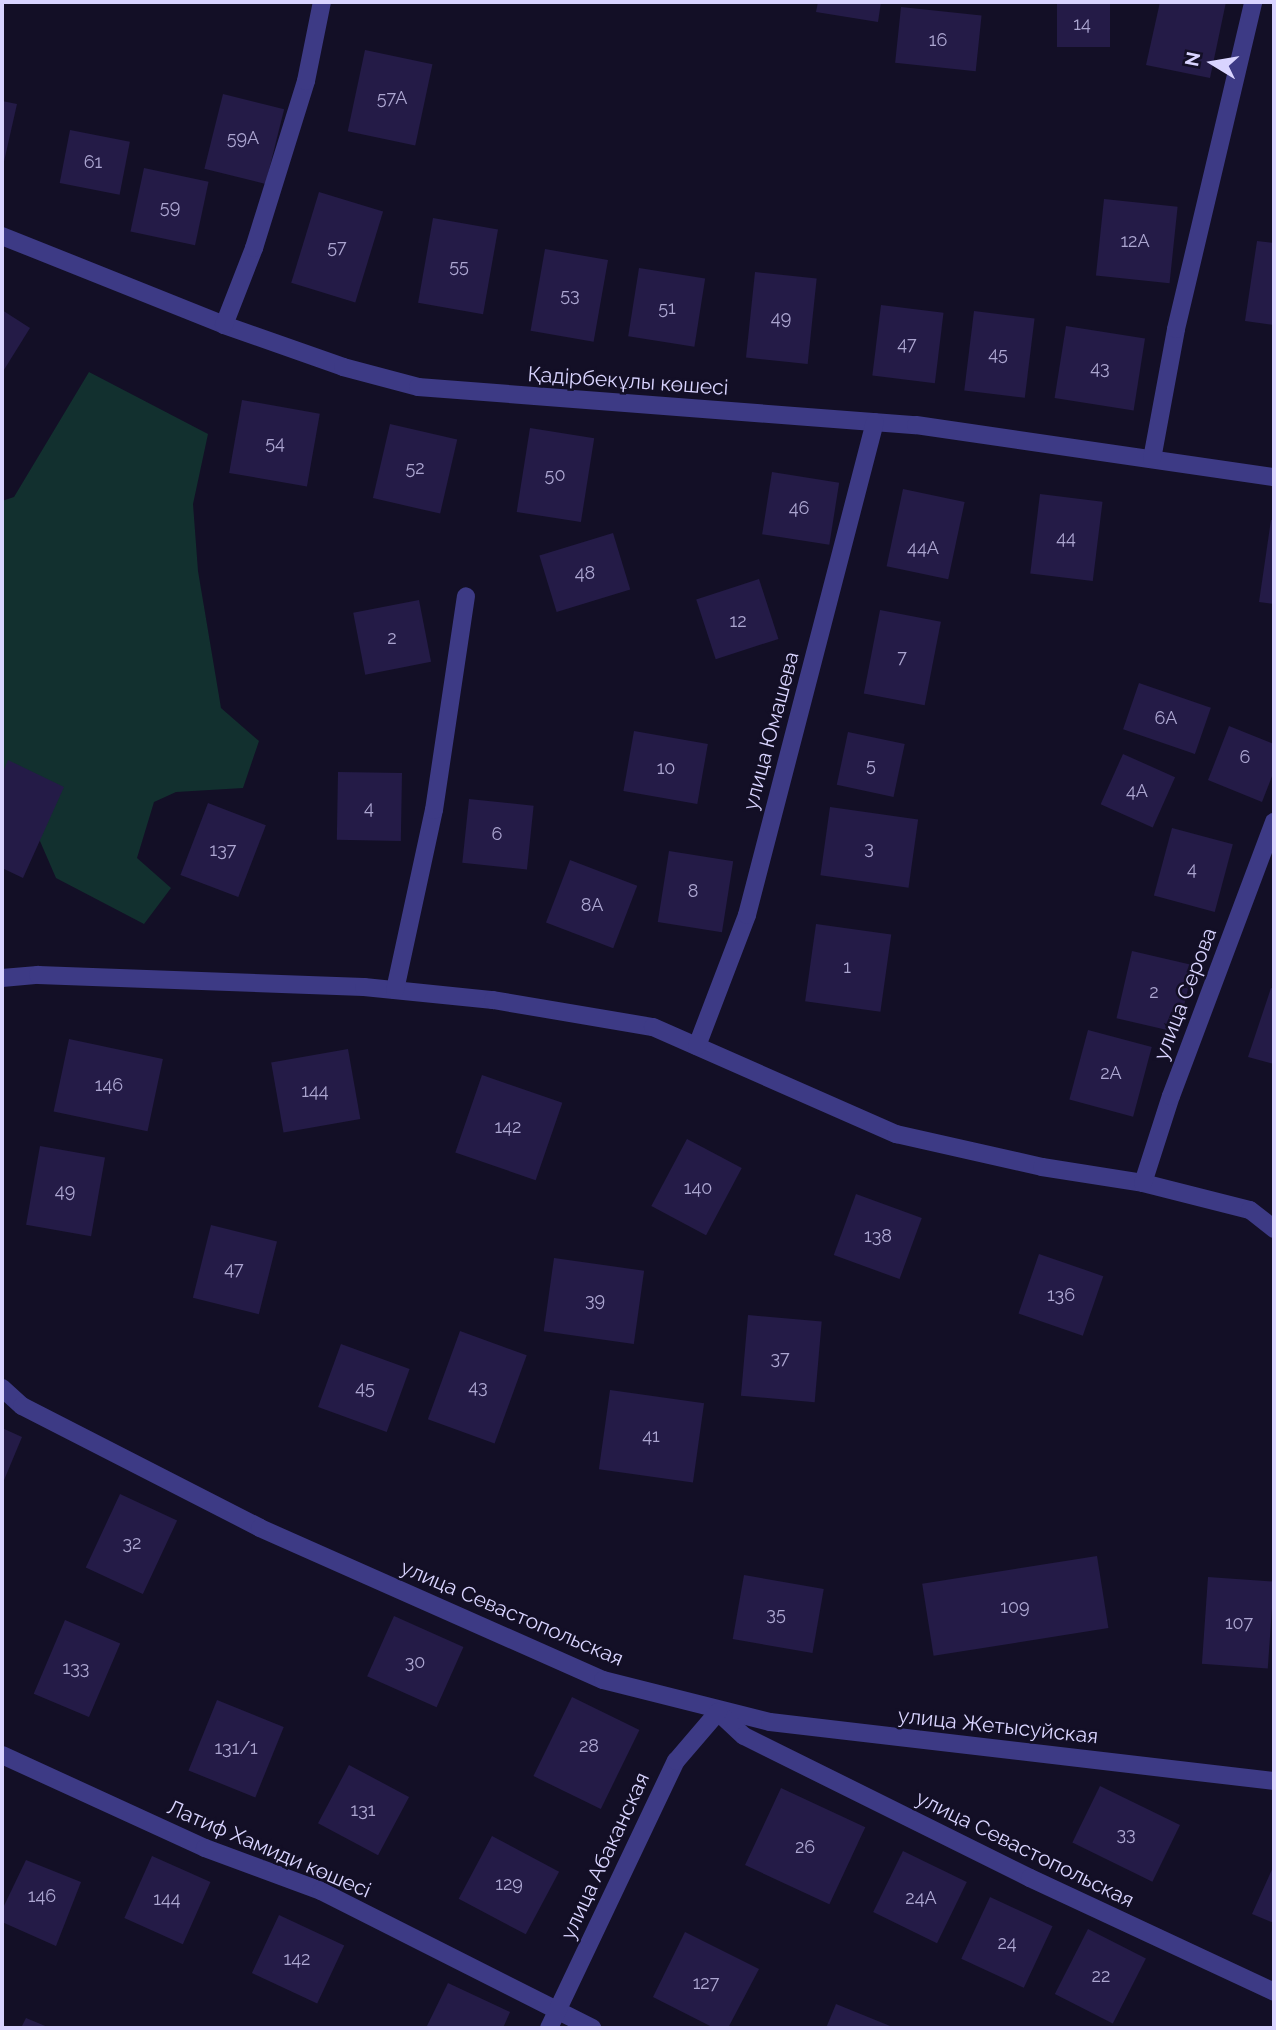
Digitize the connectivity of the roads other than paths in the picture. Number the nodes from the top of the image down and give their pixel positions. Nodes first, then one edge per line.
1 (323, 2) edge
2 (1253, 2) edge
3 (2, 236) edge
4 (224, 325) junction
5 (875, 422) junction
6 (1152, 458) junction
7 (1274, 477) edge
8 (466, 596) dead end
9 (1274, 822) edge
10 (2, 978) edge
11 (395, 990) junction
12 (697, 1046) junction
13 (1143, 1183) junction
14 (1274, 1229) edge
15 (2, 1388) edge
16 (718, 1712) junction
17 (2, 1755) edge
18 (1274, 1781) edge
19 (1274, 1992) edge
20 (558, 2009) junction
21 (548, 2028) edge
22 (592, 2028) edge

1 - 4 street
2 - 6 street
3 - 4 street, Қадірбекұлы көшесі
4 - 5 street, Қадірбекұлы көшесі
5 - 6 street, Қадірбекұлы көшесі
5 - 12 street, улица Юмашева
6 - 7 street, Қадірбекұлы көшесі
8 - 11 street
9 - 13 street, улица Серова
10 - 11 street
11 - 12 street
12 - 13 street
13 - 14 street
15 - 16 street, улица Севастопольская
16 - 18 street, улица Жетысуйская
16 - 19 street, улица Севастопольская
16 - 20 street, улица Абаканская
17 - 20 street, Латиф Хамиди көшесі
20 - 21 street, улица Абаканская
20 - 22 street, Латиф Хамиди көшесі

